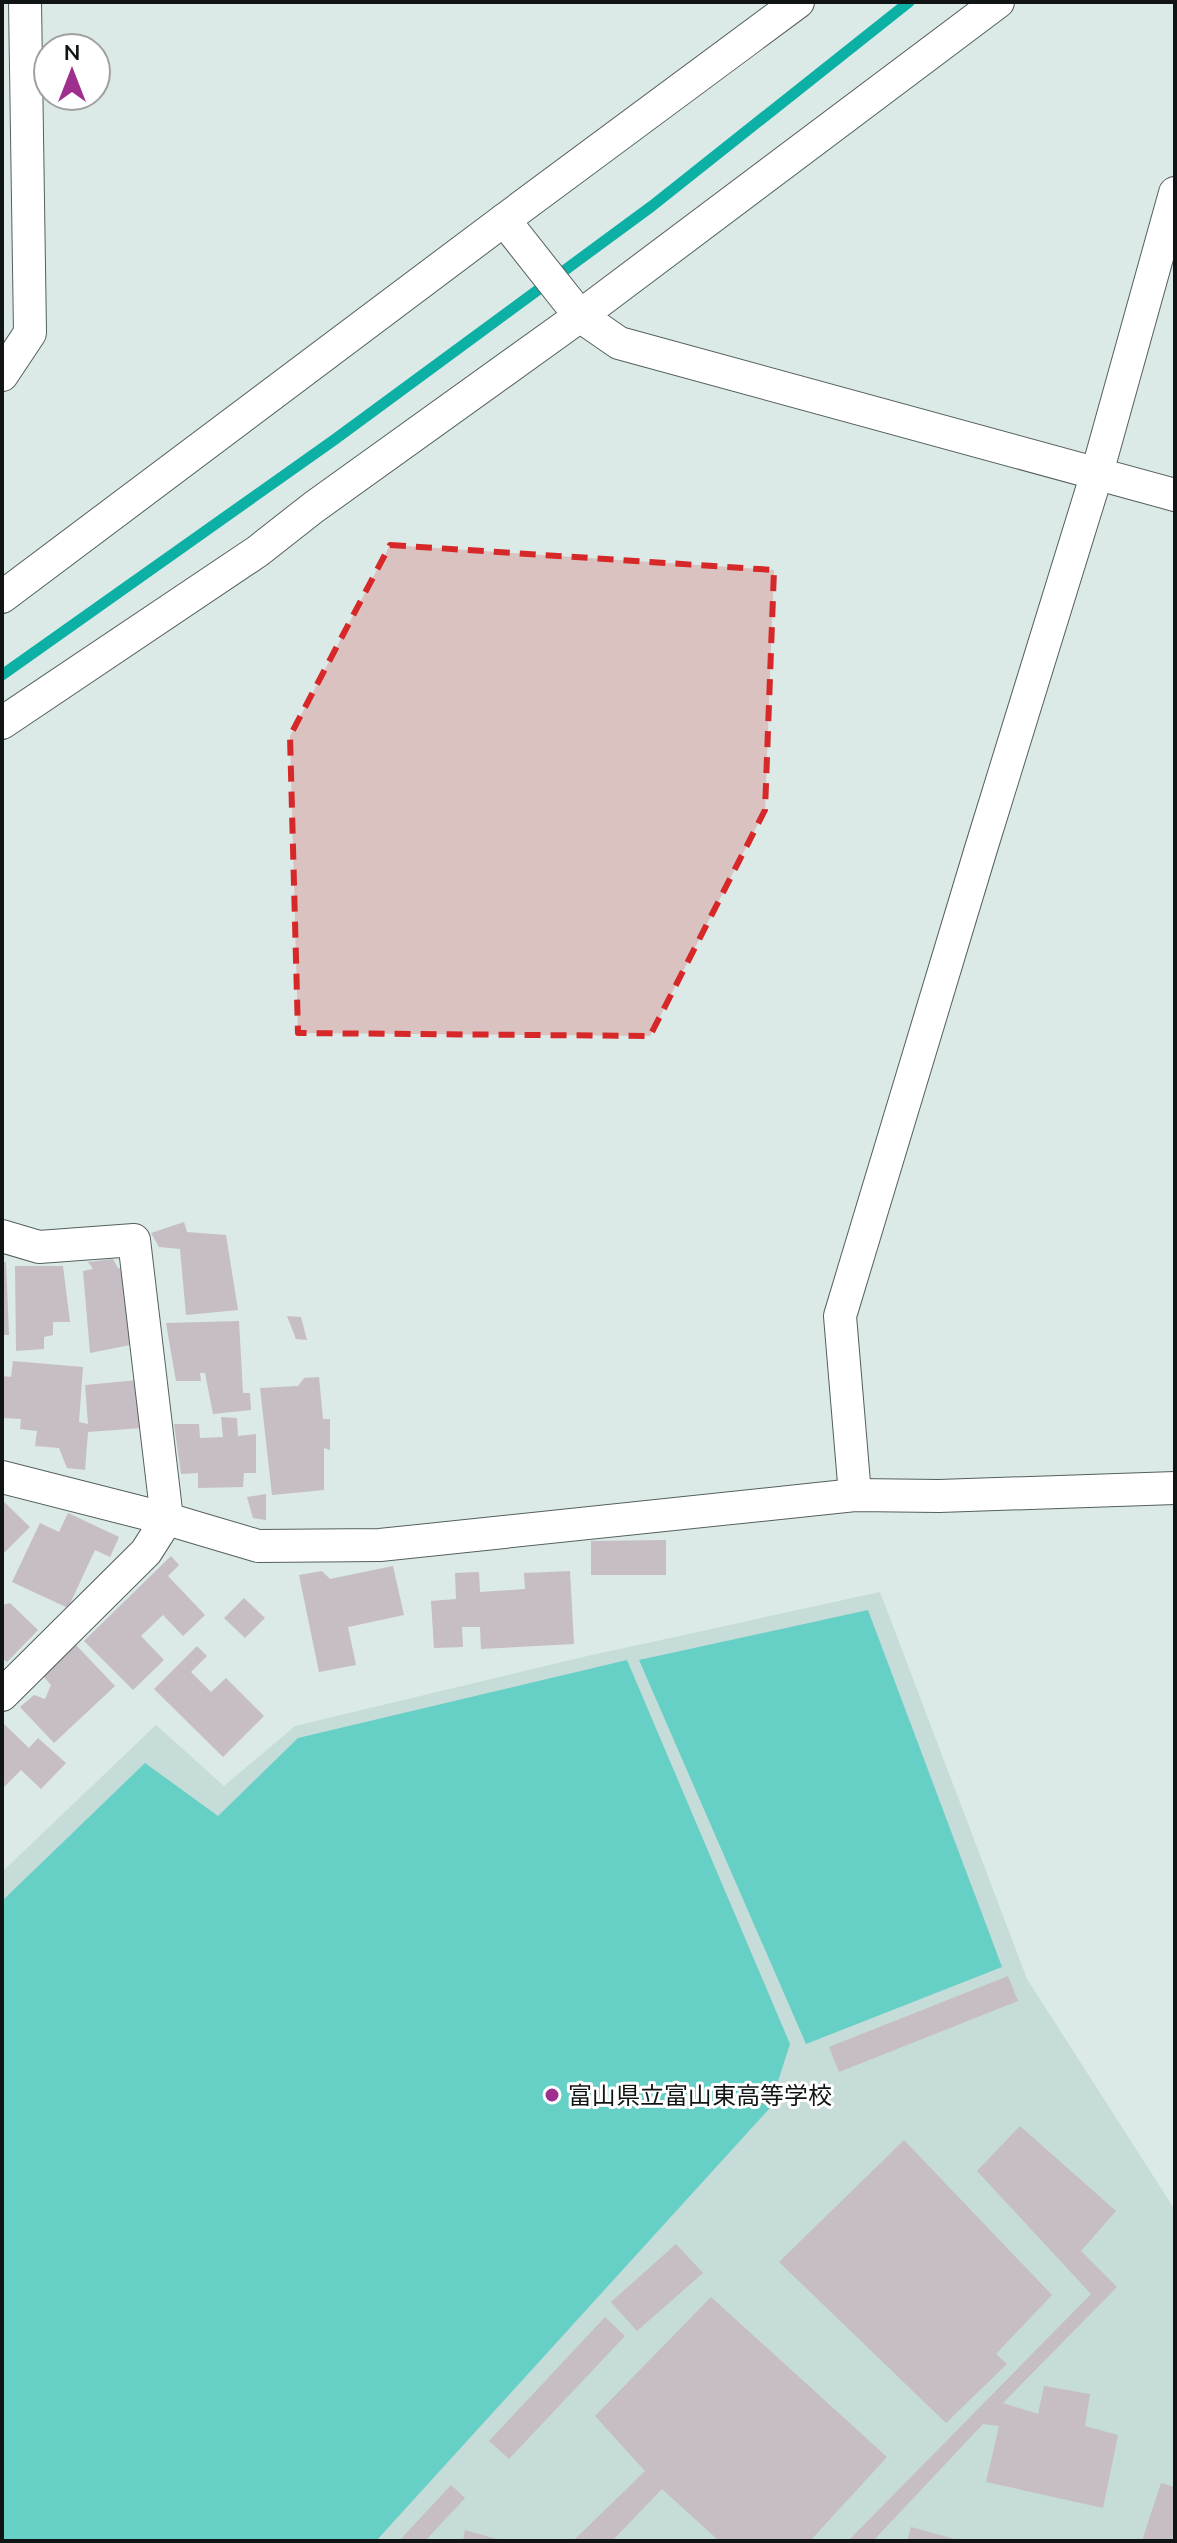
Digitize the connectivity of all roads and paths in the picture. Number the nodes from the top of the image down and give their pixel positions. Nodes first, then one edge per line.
1 (25, 2) edge
2 (798, 2) edge
3 (998, 2) edge
4 (1175, 193) edge
5 (504, 220) junction
6 (580, 316) junction
7 (2, 375) edge
8 (1097, 473) junction
9 (1175, 495) edge
10 (2, 597) edge
11 (2, 723) edge
12 (2, 1236) edge
13 (2, 1477) edge
14 (1175, 1488) edge
15 (855, 1495) junction
16 (167, 1519) junction
17 (2, 1695) edge

1 - 7 street
2 - 5 street
3 - 6 street
4 - 8 street
5 - 6 street
5 - 10 street
6 - 8 street
6 - 11 street
8 - 9 street
8 - 15 street
12 - 16 street
13 - 16 street
14 - 15 street
15 - 16 street
16 - 17 street

